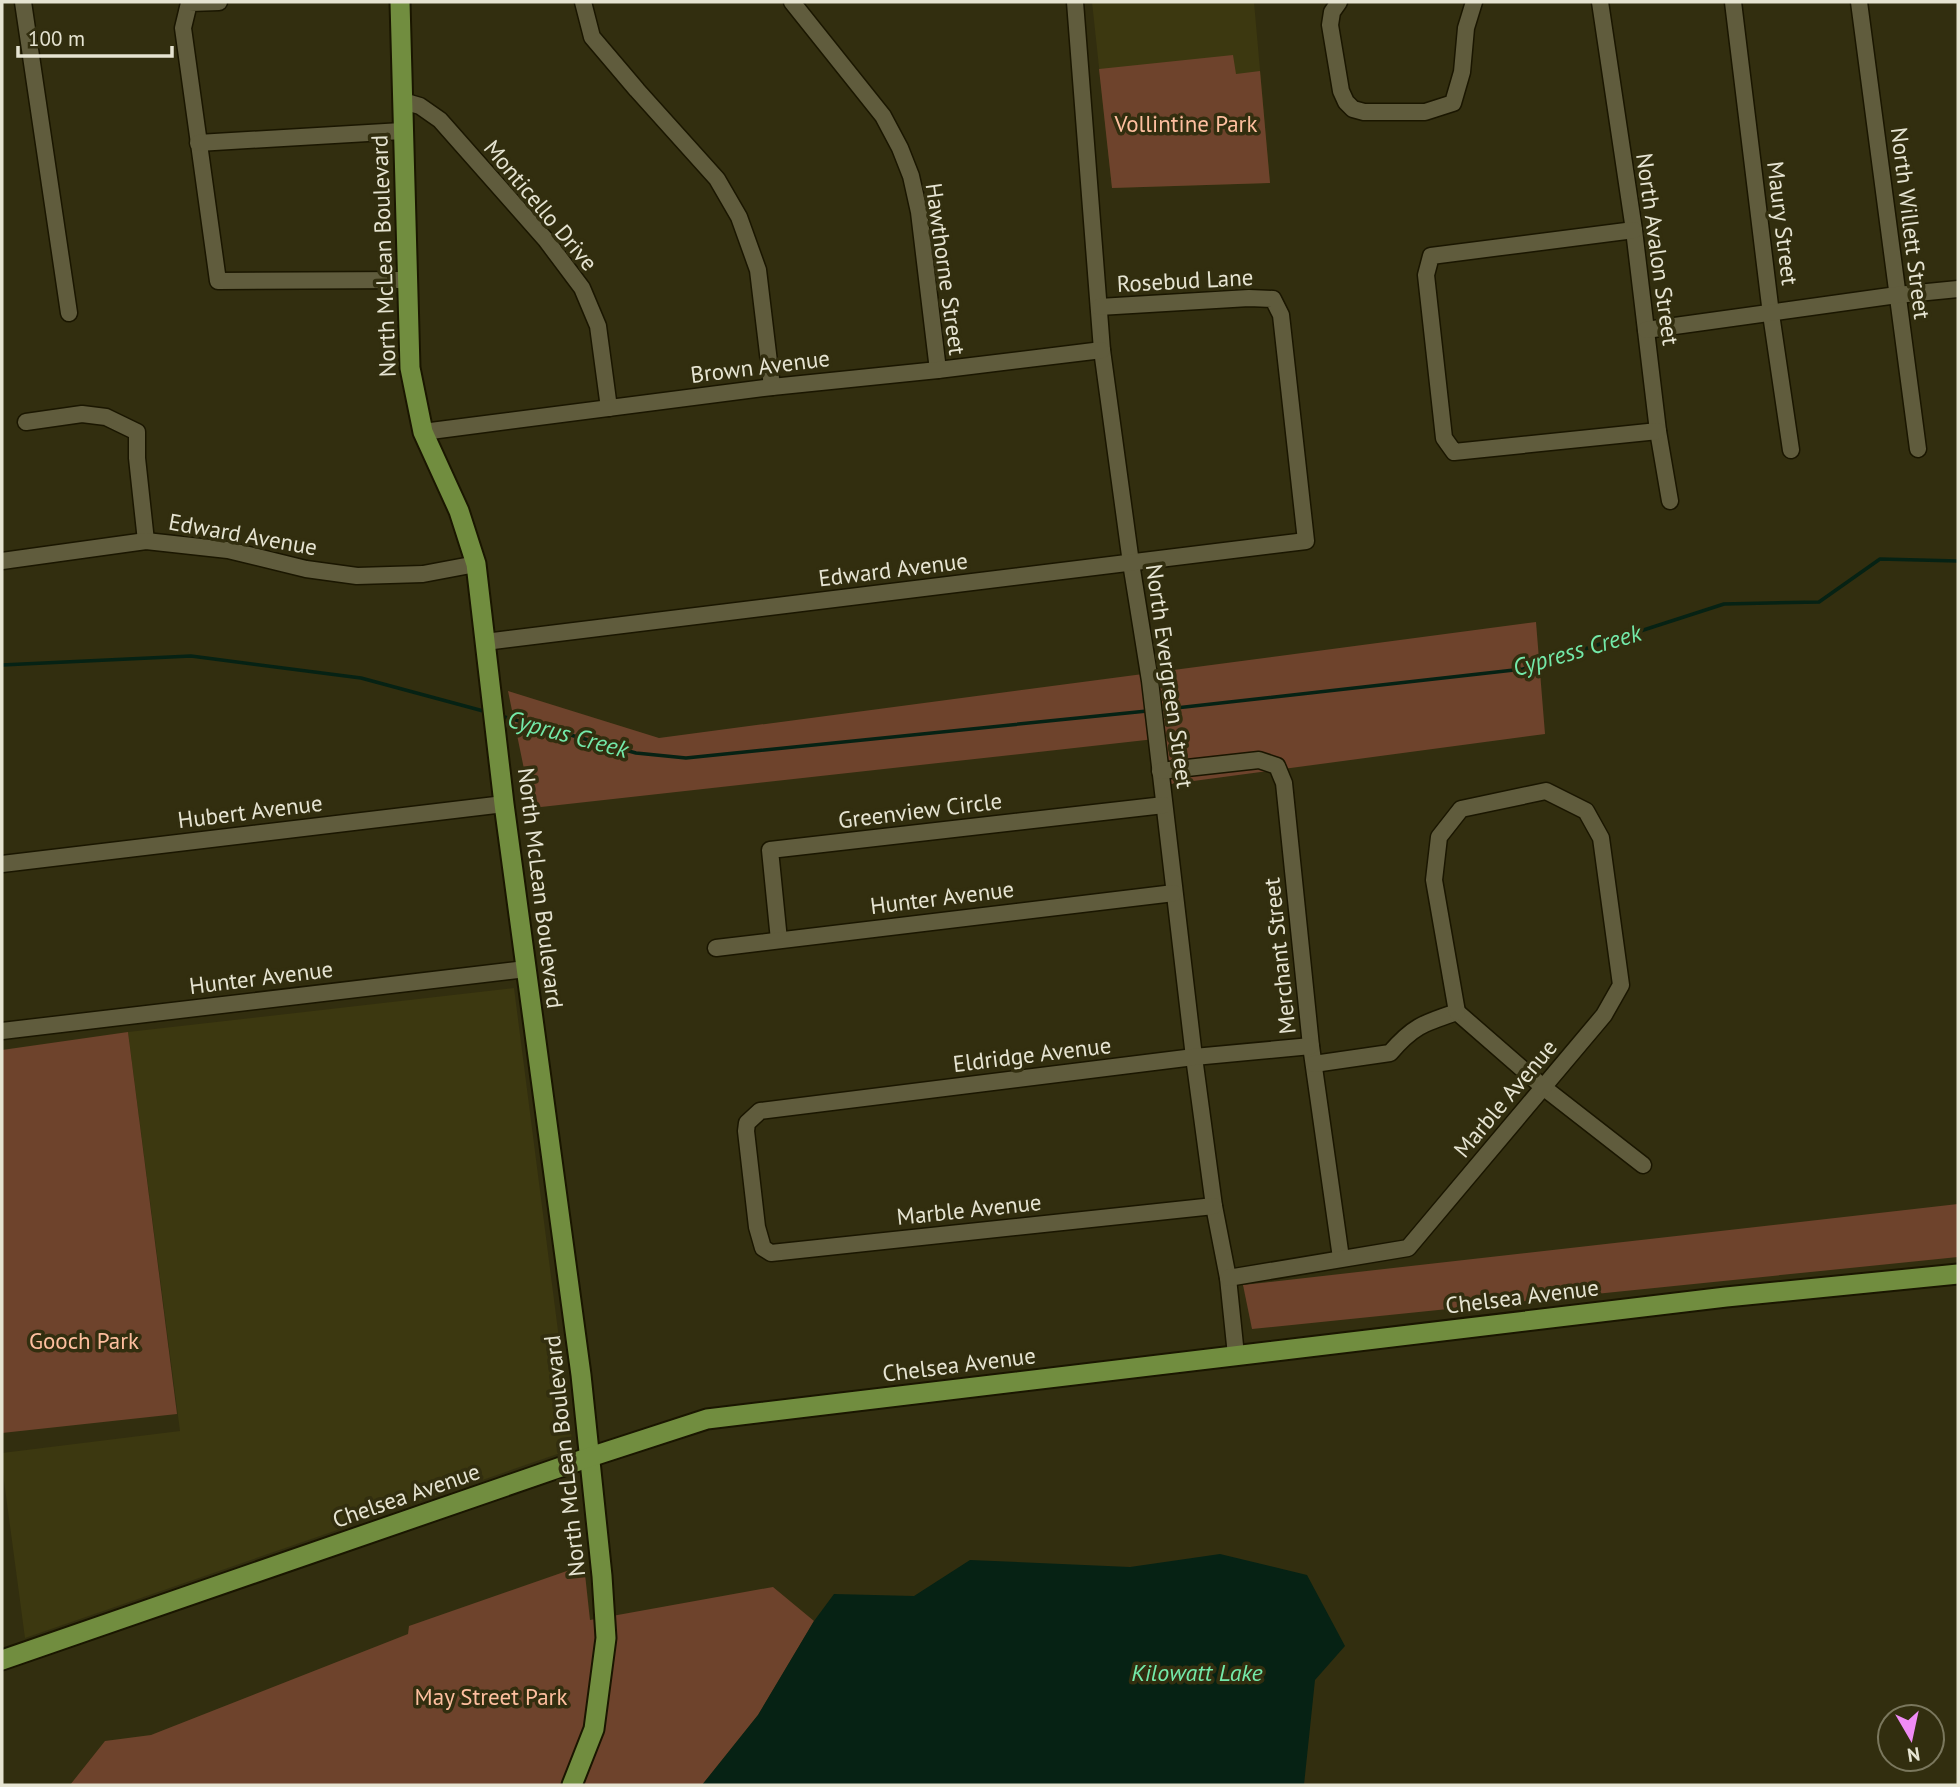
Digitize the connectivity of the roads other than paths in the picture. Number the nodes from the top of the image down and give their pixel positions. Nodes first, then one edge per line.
1 (23, 2) edge
2 (219, 2) edge
3 (400, 2) edge
4 (583, 2) edge
5 (792, 2) edge
6 (1075, 2) edge
7 (1339, 2) edge
8 (1474, 2) edge
9 (1600, 2) edge
10 (1733, 2) edge
11 (1859, 2) edge
12 (403, 102) junction
13 (402, 131) junction
14 (198, 143) junction
15 (1634, 230) junction
16 (407, 281) junction
17 (1958, 289) edge
18 (1897, 295) junction
19 (1099, 307) junction
20 (68, 313) dead end
21 (1772, 314) junction
22 (1646, 330) junction
23 (1102, 349) junction
24 (938, 369) junction
25 (772, 387) junction
26 (609, 408) junction
27 (26, 422) dead end
28 (1658, 430) junction
29 (423, 432) junction
30 (1918, 449) dead end
31 (1791, 450) dead end
32 (1670, 501) dead end
33 (146, 541) junction
34 (1306, 541) joint
35 (2, 561) edge
36 (1131, 563) junction
37 (477, 564) junction
38 (485, 642) junction
39 (1160, 771) junction
40 (505, 804) junction
41 (1164, 805) junction
42 (2, 864) edge
43 (1174, 892) junction
44 (779, 940) junction
45 (716, 948) dead end
46 (526, 969) junction
47 (1457, 1012) junction
48 (2, 1031) edge
49 (1311, 1046) junction
50 (1194, 1057) junction
51 (1314, 1065) junction
52 (1543, 1087) junction
53 (1643, 1165) dead end
54 (1214, 1206) junction
55 (771, 1254) joint
56 (1341, 1258) junction
57 (1958, 1274) edge
58 (1228, 1278) junction
59 (1236, 1355) junction
60 (590, 1457) junction
61 (2, 1660) edge
62 (572, 1785) edge

1 - 20 street
2 - 14 street
3 - 12 main road, North McLean Boulevard
4 - 25 street
5 - 24 street, Hawthorne Street
6 - 19 street, North Evergreen Street
7 - 8 street
9 - 15 street, North Avalon Street
10 - 21 street, Maury Street
11 - 18 street, North Willett Street
12 - 13 main road, North McLean Boulevard
12 - 26 street, Monticello Drive
13 - 14 street
13 - 16 main road, North McLean Boulevard
14 - 16 street
15 - 22 street, North Avalon Street
15 - 28 street
16 - 29 main road, North McLean Boulevard
17 - 18 street
18 - 21 street
18 - 30 street, North Willett Street
19 - 23 street, North Evergreen Street
19 - 34 street, Rosebud Lane
21 - 22 street
21 - 31 street, Maury Street
22 - 28 street, North Avalon Street
23 - 24 street, Brown Avenue
23 - 36 street, North Evergreen Street
24 - 25 street, Brown Avenue
25 - 26 street, Brown Avenue
26 - 29 street, Brown Avenue
27 - 33 street
28 - 32 street, North Avalon Street
29 - 37 main road, North McLean Boulevard
33 - 35 street, Edward Avenue
33 - 37 street, Edward Avenue
34 - 36 street, Edward Avenue
36 - 38 street, Edward Avenue
36 - 39 street, North Evergreen Street
37 - 38 main road, North McLean Boulevard
38 - 40 main road, North McLean Boulevard
39 - 41 street, North Evergreen Street
39 - 49 street, Merchant Street
40 - 42 street, Hubert Avenue
40 - 46 main road, North McLean Boulevard
41 - 43 street, North Evergreen Street
41 - 44 street, Greenview Circle
43 - 44 street, Hunter Avenue
43 - 50 street, North Evergreen Street
44 - 45 street, Hunter Avenue
46 - 48 street, Hunter Avenue
46 - 60 main road, North McLean Boulevard
47 - 51 street
47 - 52 street
47 - 52 street, Marble Avenue
49 - 50 street, Eldridge Avenue
49 - 51 street, Merchant Street
50 - 54 street, North Evergreen Street
50 - 55 street, Eldridge Avenue
51 - 56 street, Merchant Street
52 - 53 street
52 - 56 street, Marble Avenue
54 - 55 street, Marble Avenue
54 - 58 street, North Evergreen Street
56 - 58 street, Marble Avenue
57 - 59 main road, Chelsea Avenue
58 - 59 street, North Evergreen Street
59 - 60 main road, Chelsea Avenue
60 - 61 main road, Chelsea Avenue
60 - 62 main road, North McLean Boulevard

